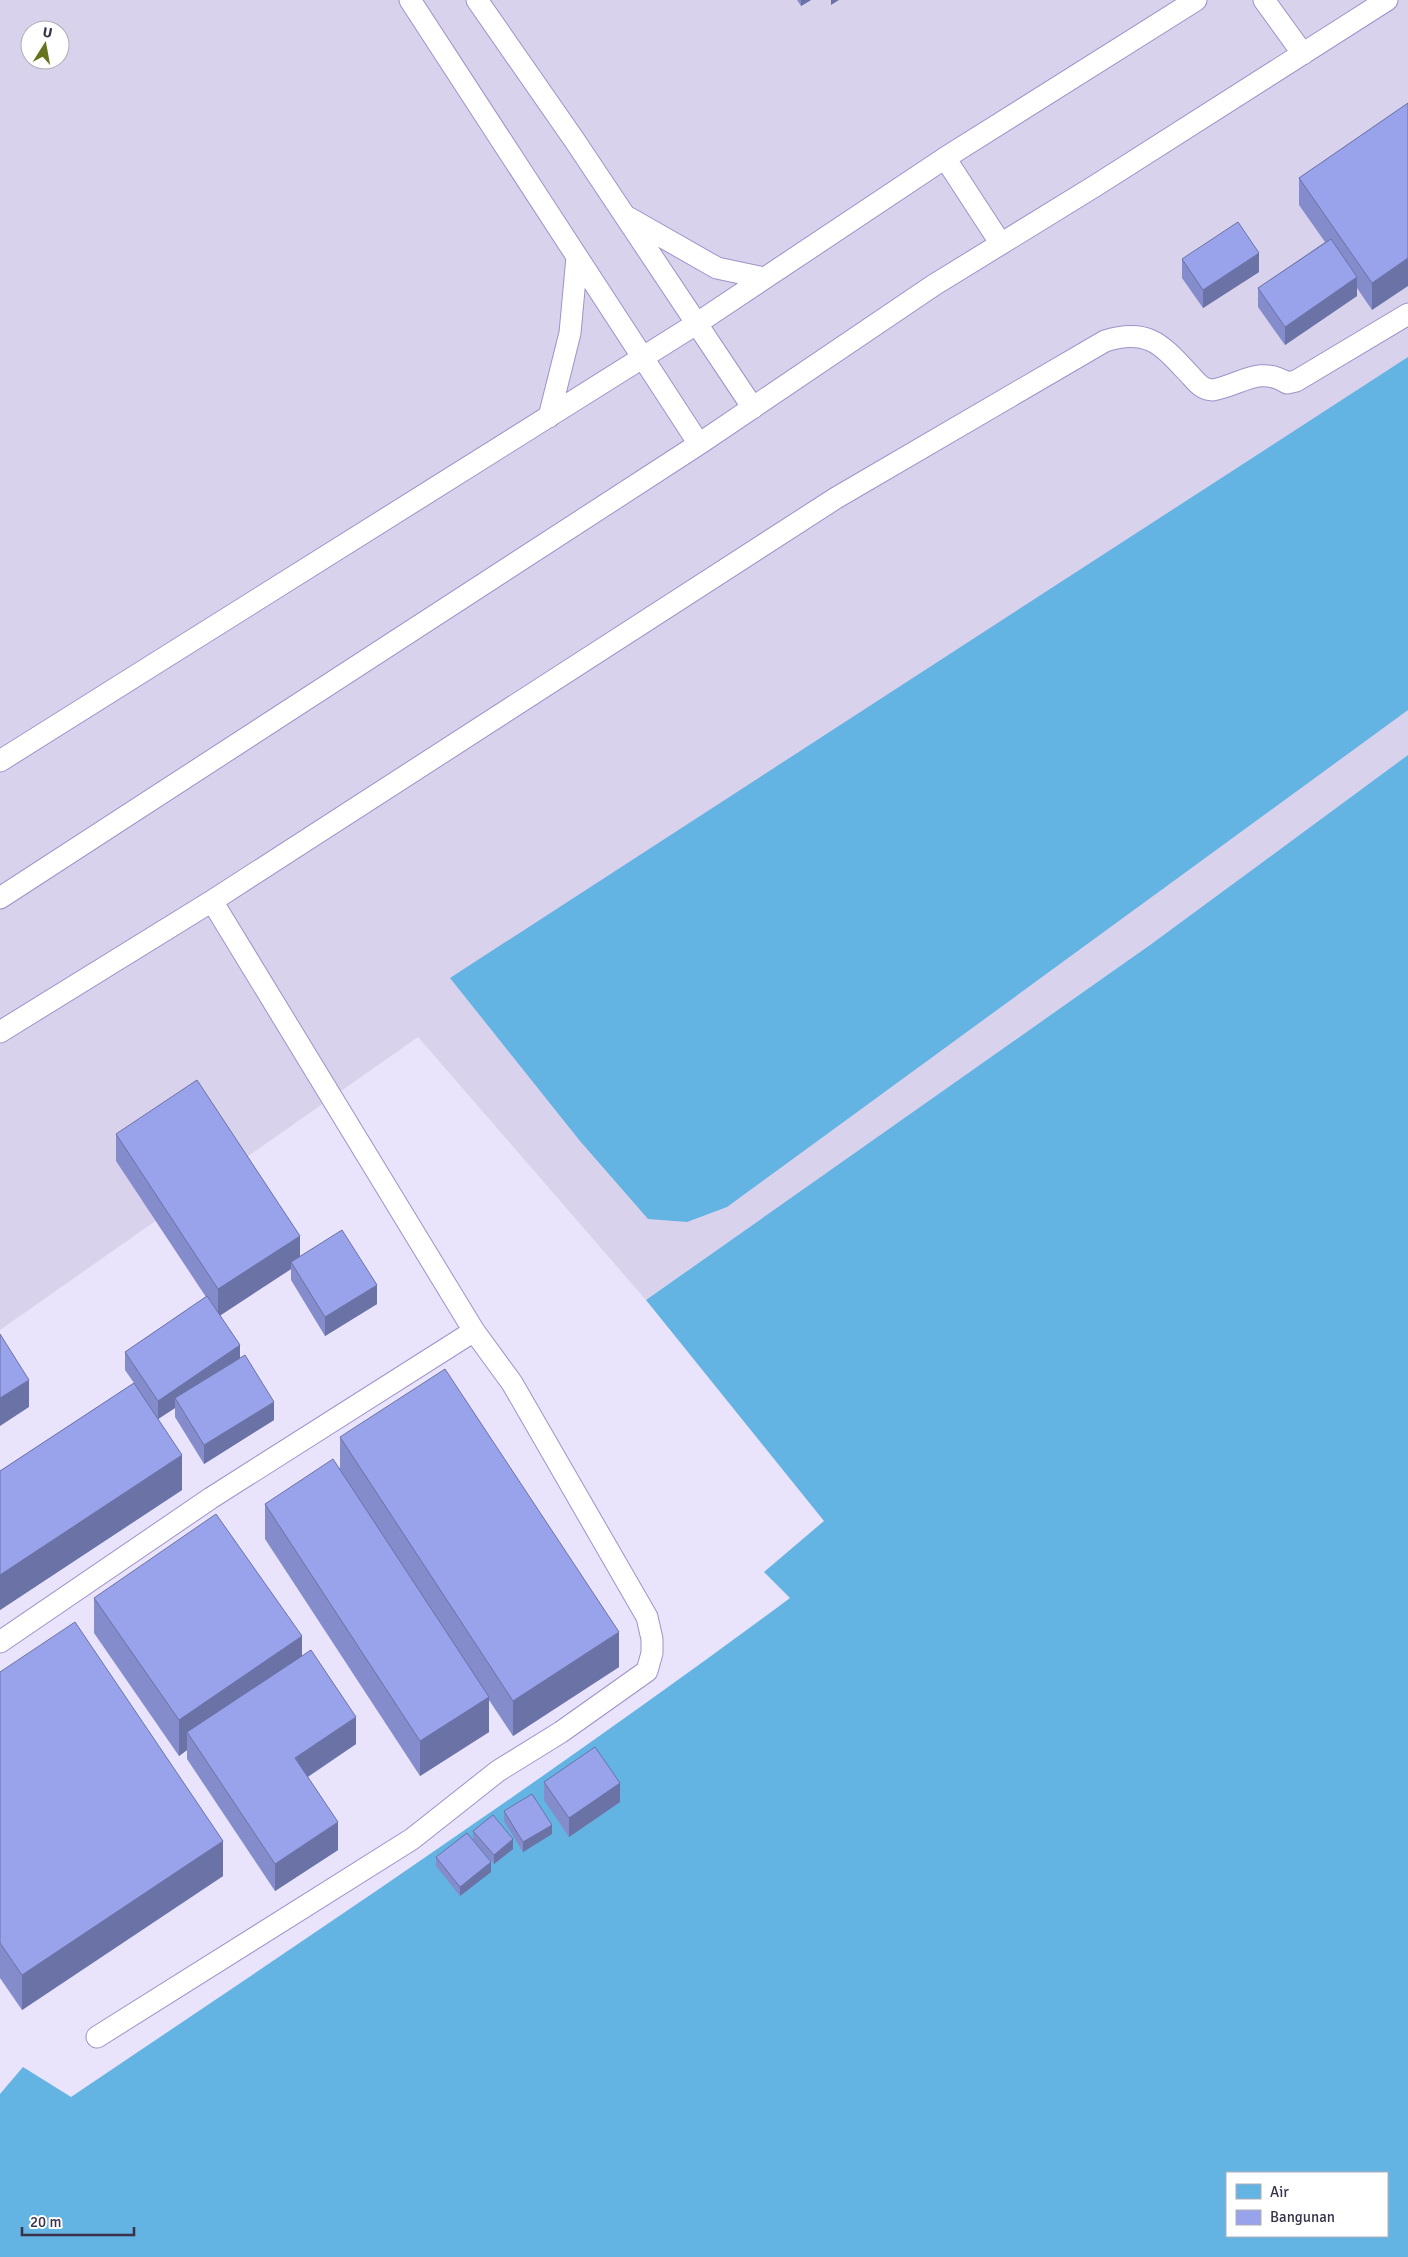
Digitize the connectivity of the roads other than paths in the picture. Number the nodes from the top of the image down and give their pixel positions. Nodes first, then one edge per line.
1 (410, 0) edge
2 (477, 0) edge
3 (1196, 0) edge
4 (1264, 0) edge
5 (1388, 0) edge
6 (1303, 54) junction
7 (945, 158) junction
8 (624, 215) junction
9 (1001, 244) junction
10 (576, 257) junction
11 (764, 278) junction
12 (1408, 314) edge
13 (696, 324) junction
14 (642, 358) junction
15 (753, 408) junction
16 (549, 417) junction
17 (699, 444) junction
18 (0, 761) edge
19 (0, 898) edge
20 (212, 901) junction
21 (0, 1032) edge
22 (474, 1331) junction
23 (0, 1642) edge
24 (97, 2037) dead end

1 - 10 lane
2 - 8 lane
3 - 7 lane
4 - 6 lane
5 - 6 lane
6 - 9 lane
7 - 9 lane
7 - 11 lane
8 - 11 lane
8 - 13 lane
9 - 15 lane
10 - 14 lane
10 - 16 lane
11 - 13 lane
12 - 20 lane
13 - 14 lane
13 - 15 lane
14 - 16 lane
14 - 17 lane
15 - 17 lane
16 - 18 lane
17 - 19 lane
20 - 21 lane
20 - 22 lane
22 - 23 lane
22 - 24 lane

